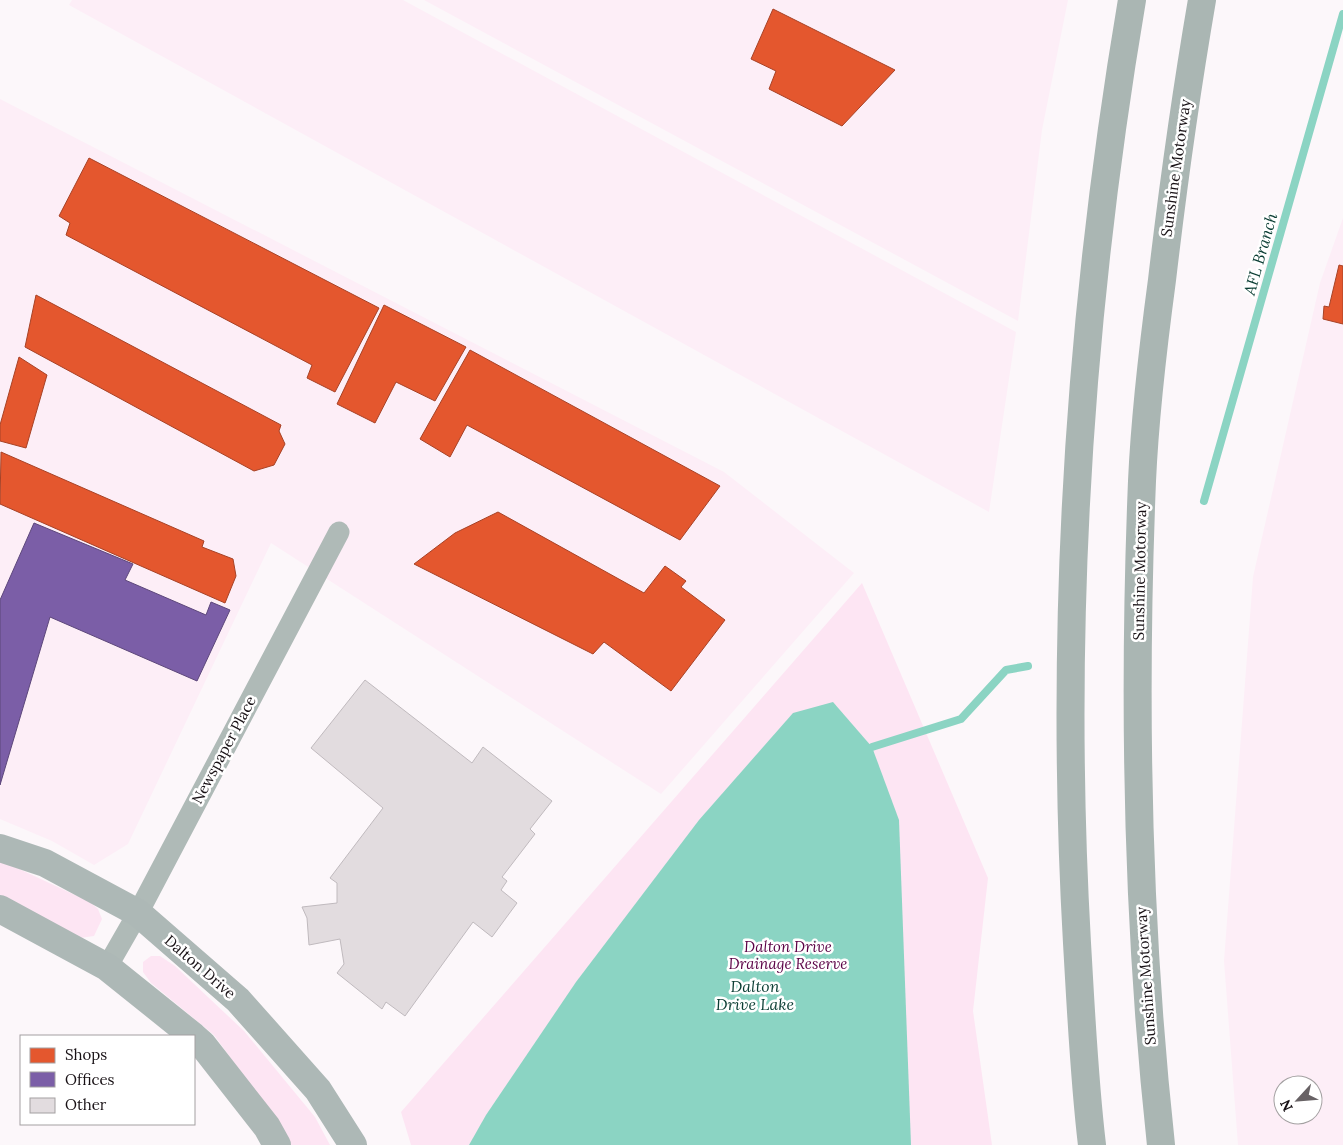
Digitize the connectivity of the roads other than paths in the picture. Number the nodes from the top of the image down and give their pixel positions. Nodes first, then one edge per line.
1 (1132, 0) edge
2 (1202, 0) edge
3 (339, 532) dead end
4 (0, 848) edge
5 (0, 909) edge
6 (138, 914) junction
7 (107, 967) junction
8 (191, 1035) edge
9 (195, 1039) edge
10 (277, 1145) edge
11 (353, 1145) edge
12 (1092, 1145) edge
13 (1161, 1145) edge

1 - 12 highway
2 - 13 highway, Sunshine Motorway
3 - 6 street, Newspaper Place
4 - 6 main road, Dalton Drive
5 - 7 main road
6 - 7 street, Newspaper Place
6 - 11 main road, Dalton Drive
7 - 8 main road
9 - 10 main road

